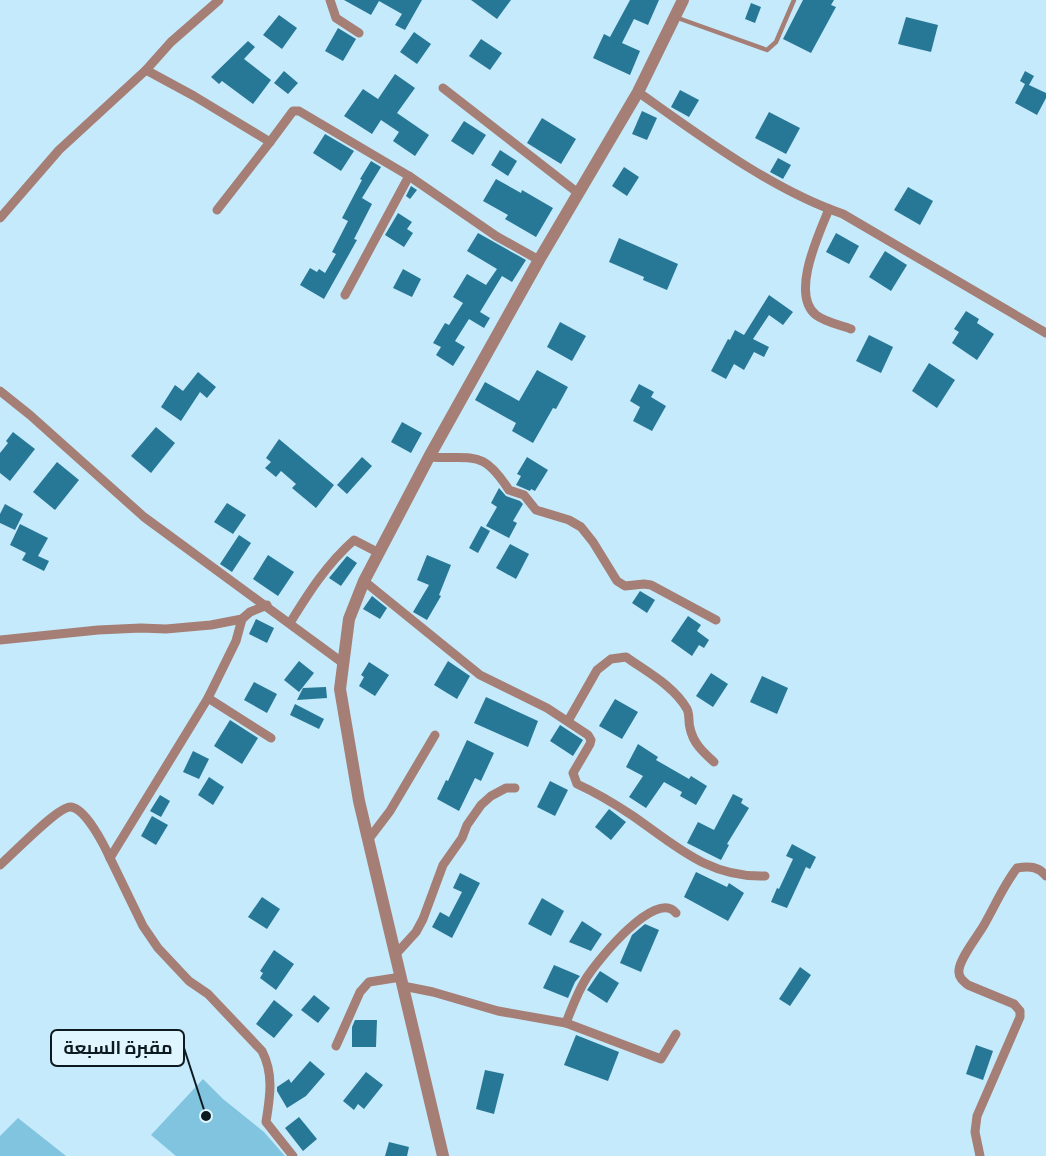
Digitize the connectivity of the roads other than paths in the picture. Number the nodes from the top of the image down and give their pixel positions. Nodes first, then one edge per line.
1 (219, 0) edge
2 (330, 0) edge
3 (683, 0) edge
4 (794, 0) edge
5 (675, 17) junction
6 (359, 33) dead end
7 (146, 70) junction
8 (443, 87) dead end
9 (638, 92) junction
10 (270, 142) junction
11 (409, 176) junction
12 (578, 194) junction
13 (829, 209) junction
14 (218, 210) dead end
15 (0, 218) edge
16 (539, 260) junction
17 (345, 295) dead end
18 (851, 329) dead end
19 (1046, 333) edge
20 (0, 390) edge
21 (429, 457) junction
22 (379, 553) junction
23 (364, 580) junction
24 (267, 605) junction
25 (242, 619) junction
26 (716, 620) dead end
27 (290, 623) junction
28 (0, 640) edge
29 (343, 663) junction
30 (208, 698) junction
31 (568, 721) junction
32 (435, 735) dead end
33 (272, 738) dead end
34 (714, 762) dead end
35 (515, 788) dead end
36 (368, 840) junction
37 (110, 858) junction
38 (0, 865) edge
39 (765, 876) dead end
40 (1046, 876) edge
41 (676, 913) dead end
42 (396, 954) junction
43 (402, 981) junction
44 (566, 1023) junction
45 (676, 1034) dead end
46 (336, 1046) dead end
47 (292, 1156) edge
48 (442, 1156) edge
49 (981, 1156) edge

1 - 7 street
2 - 6 street
3 - 5 street
4 - 5 lane
5 - 9 street
7 - 10 street
7 - 15 street
8 - 12 street
9 - 12 street
9 - 13 street
10 - 11 street
10 - 14 street
11 - 16 street
11 - 17 street
12 - 16 street
13 - 18 street
13 - 19 street
16 - 21 street
20 - 24 street
21 - 22 street
21 - 26 street
22 - 23 street
22 - 27 street
23 - 29 street
23 - 31 street
24 - 25 street
24 - 27 street
25 - 28 street
25 - 30 street
27 - 29 street
29 - 36 street
30 - 33 street
30 - 37 street
31 - 34 street
31 - 39 street
32 - 36 street
35 - 42 street
36 - 42 street
37 - 38 street
37 - 47 street
40 - 49 street
41 - 44 street
42 - 43 street
43 - 44 street
43 - 46 street
43 - 48 street
44 - 45 street

